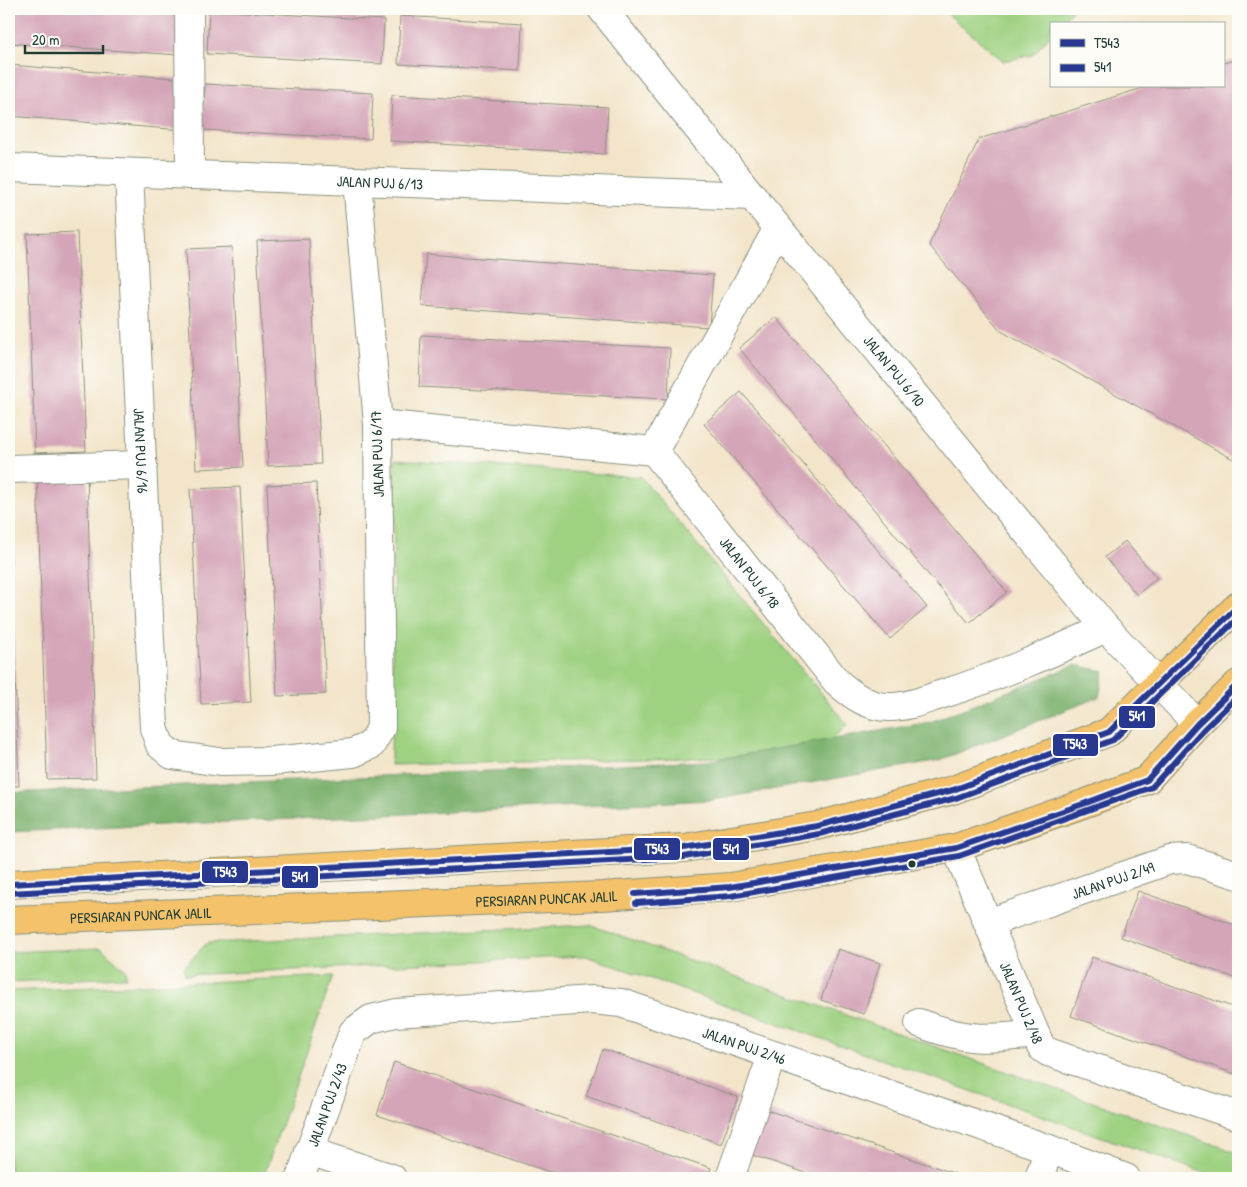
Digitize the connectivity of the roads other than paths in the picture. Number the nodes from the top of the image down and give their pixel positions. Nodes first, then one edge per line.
1 (189, 9) edge
2 (602, 9) edge
3 (9, 168) edge
4 (129, 173) junction
5 (190, 175) junction
6 (357, 181) junction
7 (752, 196) junction
8 (778, 228) junction
9 (378, 424) junction
10 (654, 452) junction
11 (143, 465) junction
12 (9, 469) edge
13 (1238, 606) edge
14 (1106, 628) junction
15 (1159, 684) junction
16 (1238, 684) edge
17 (1197, 724) junction
18 (154, 728) joint
19 (956, 848) junction
20 (1238, 875) edge
21 (9, 884) edge
22 (9, 920) edge
23 (988, 923) junction
24 (919, 1023) dead end
25 (353, 1032) joint
26 (1035, 1034) junction
27 (772, 1055) junction
28 (1238, 1116) edge
29 (1049, 1148) junction
30 (309, 1151) junction
31 (300, 1178) edge
32 (392, 1178) edge
33 (730, 1178) edge
34 (1039, 1178) edge
35 (1126, 1178) edge

1 - 5 street
2 - 7 street, JALAN PUJ 6/10
3 - 4 street, JALAN PUJ 6/13
4 - 5 street, JALAN PUJ 6/13
4 - 11 street, JALAN PUJ 6/16
5 - 6 street, JALAN PUJ 6/13
6 - 7 street, JALAN PUJ 6/13
6 - 9 street, JALAN PUJ 6/17
7 - 8 street, JALAN PUJ 6/10
8 - 10 street
8 - 14 street, JALAN PUJ 6/10
9 - 10 street
9 - 18 street, JALAN PUJ 6/17
10 - 14 street, JALAN PUJ 6/18
11 - 12 street
11 - 18 street, JALAN PUJ 6/16
13 - 15 main road
14 - 15 street, JALAN PUJ 6/10
15 - 17 street, JALAN PUJ 6/10
15 - 21 main road
16 - 17 main road, PERSIARAN PUNCAK JALIL
17 - 19 main road, PERSIARAN PUNCAK JALIL
19 - 22 main road, PERSIARAN PUNCAK JALIL
19 - 23 street, JALAN PUJ 2/48
20 - 23 street, JALAN PUJ 2/49
23 - 26 street, JALAN PUJ 2/48
24 - 26 street
25 - 27 street, JALAN PUJ 2/46
25 - 30 street, JALAN PUJ 2/43
26 - 28 street, JALAN PUJ 2/48
27 - 29 street, JALAN PUJ 2/46
27 - 33 street
29 - 34 street
29 - 35 street, JALAN PUJ 2/46
30 - 31 street, JALAN PUJ 2/43
30 - 32 street

